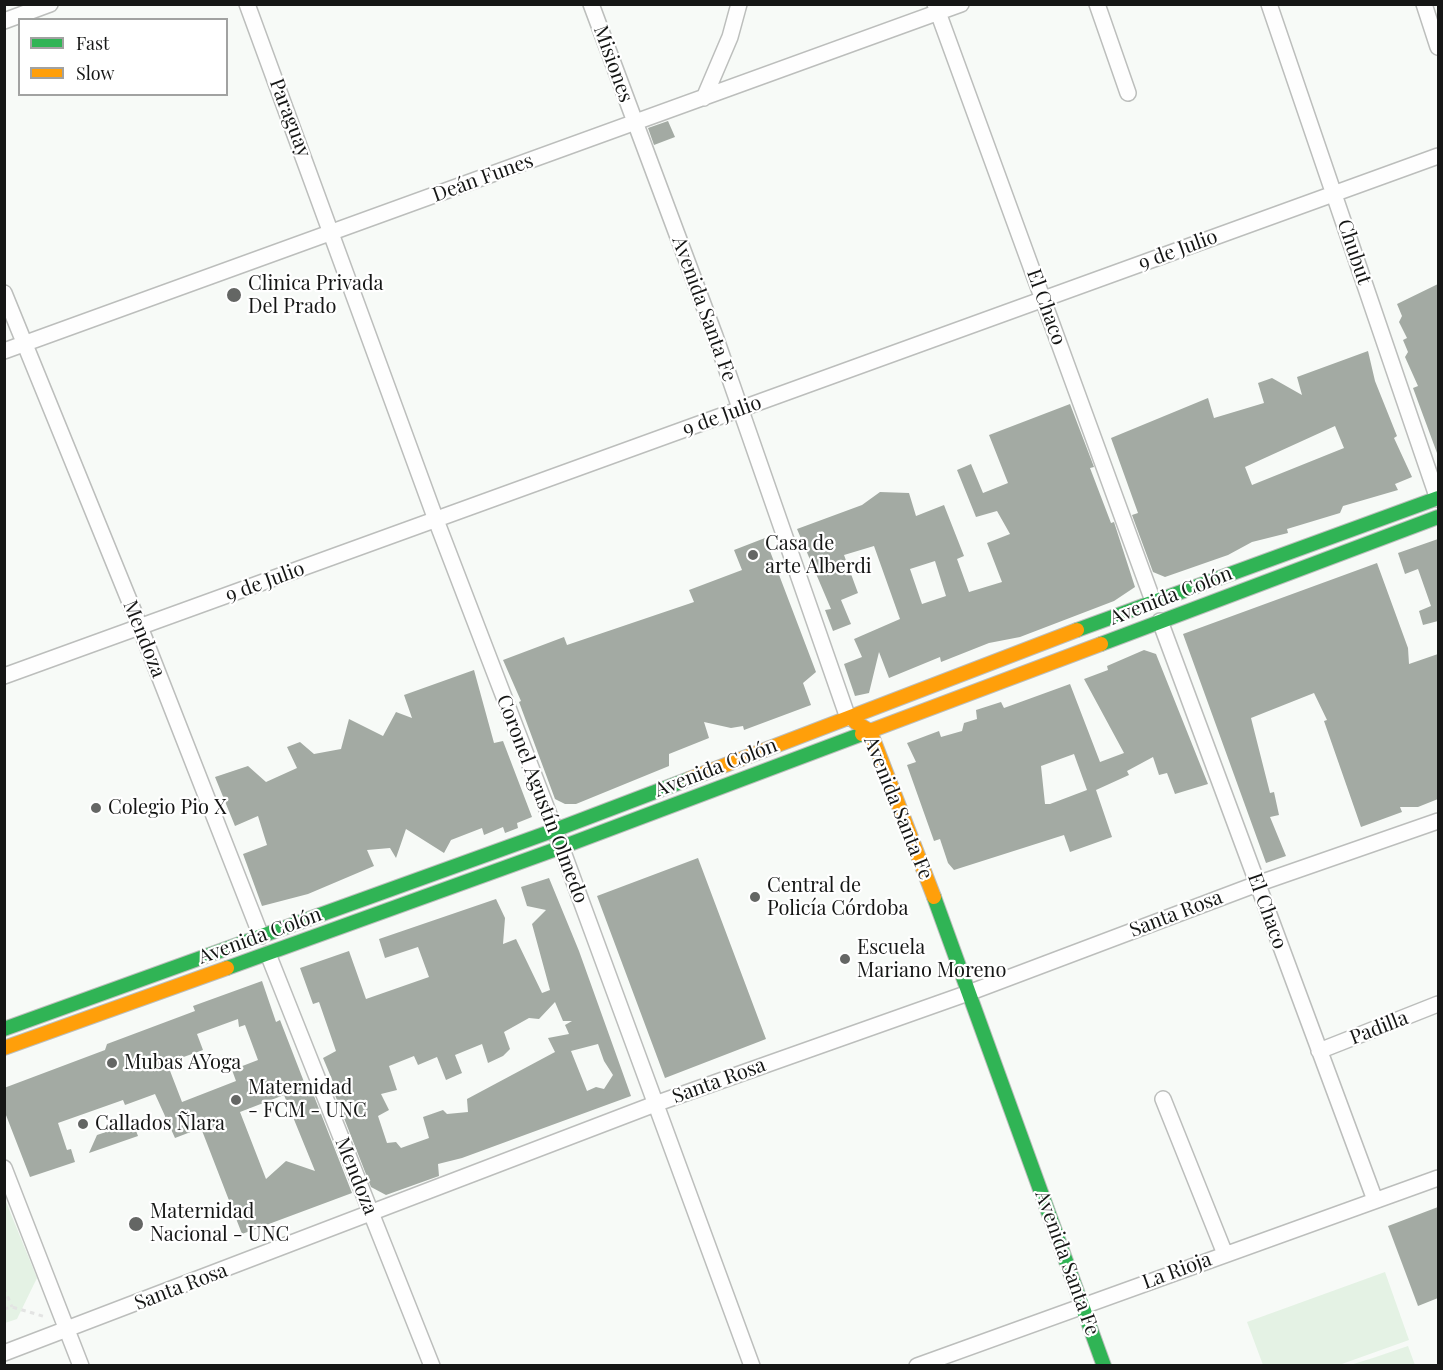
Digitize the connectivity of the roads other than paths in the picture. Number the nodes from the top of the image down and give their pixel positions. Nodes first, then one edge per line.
1 (50, 4) edge
2 (247, 4) edge
3 (591, 4) edge
4 (739, 4) edge
5 (962, 4) edge
6 (1097, 4) edge
7 (1269, 4) edge
8 (1424, 4) edge
9 (936, 9) edge
10 (4, 21) edge
11 (1438, 47) edge
12 (1128, 93) dead end
13 (704, 98) junction
14 (634, 123) junction
15 (1438, 156) edge
16 (1334, 194) junction
17 (332, 232) junction
18 (4, 293) edge
19 (1044, 299) junction
20 (24, 344) junction
21 (4, 351) edge
22 (741, 409) junction
23 (1438, 498) edge
24 (1438, 517) edge
25 (436, 520) junction
26 (1153, 601) junction
27 (1160, 621) junction
28 (140, 627) junction
29 (4, 676) edge
30 (848, 718) junction
31 (870, 731) junction
32 (1438, 821) edge
33 (555, 830) junction
34 (562, 848) junction
35 (1257, 884) junction
36 (261, 936) junction
37 (268, 954) junction
38 (971, 992) junction
39 (1438, 1004) edge
40 (4, 1029) edge
41 (4, 1048) edge
42 (1319, 1051) junction
43 (1163, 1099) dead end
44 (655, 1104) junction
45 (4, 1168) edge
46 (1438, 1178) edge
47 (1375, 1200) junction
48 (371, 1214) junction
49 (1225, 1254) junction
50 (1082, 1305) junction
51 (64, 1327) junction
52 (4, 1353) edge
53 (81, 1365) edge
54 (432, 1365) edge
55 (752, 1365) edge
56 (917, 1365) edge
57 (1104, 1365) edge

1 - 10 street
2 - 17 street, Paraguay
3 - 14 street, Misiones
4 - 13 street
5 - 9 street, Deán Funes
6 - 12 street
7 - 16 street, Chubut
8 - 11 street
9 - 13 street, Deán Funes
9 - 19 street, El Chaco
13 - 14 street, Deán Funes
14 - 17 street, Deán Funes
14 - 22 street, Avenida Santa Fe
15 - 16 street, 9 de Julio
16 - 19 street, 9 de Julio
16 - 23 street, Chubut
17 - 20 street, Deán Funes
17 - 25 street, Coronel Agustín Olmedo
18 - 20 street, Mendoza
19 - 22 street, 9 de Julio
19 - 26 street, El Chaco
20 - 21 street, Deán Funes
20 - 28 street, Mendoza
22 - 25 street, 9 de Julio
22 - 30 street, Avenida Santa Fe
23 - 26 main road, Avenida Colón
24 - 27 main road, Avenida Colón
25 - 28 street, 9 de Julio
25 - 33 street, Coronel Agustín Olmedo
26 - 30 main road, Avenida Colón
27 - 31 main road, Avenida Colón
27 - 35 street, El Chaco
28 - 29 street, 9 de Julio
28 - 36 street, Mendoza
30 - 31 main road, Avenida Santa Fe
30 - 33 main road, Avenida Colón
31 - 34 main road, Avenida Colón
31 - 38 main road, Avenida Santa Fe
32 - 35 street, Santa Rosa
33 - 34 street, Coronel Agustín Olmedo
33 - 36 main road, Avenida Colón
34 - 37 main road, Avenida Colón
34 - 44 street, Coronel Agustín Olmedo
35 - 38 street, Santa Rosa
35 - 42 street, El Chaco
36 - 40 main road, Avenida Colón
37 - 41 main road, Avenida Colón
37 - 48 street, Mendoza
38 - 44 street, Santa Rosa
38 - 50 main road, Avenida Santa Fe
39 - 42 street, Padilla
42 - 47 street, El Chaco
43 - 49 street
44 - 48 street, Santa Rosa
44 - 55 street, Coronel Agustín Olmedo
45 - 51 street
46 - 47 street, La Rioja
47 - 49 street, La Rioja
48 - 51 street, Santa Rosa
48 - 54 street, Mendoza
49 - 50 street, La Rioja
50 - 56 street, La Rioja
50 - 57 main road, Avenida Santa Fe
51 - 52 street, Santa Rosa
51 - 53 street

